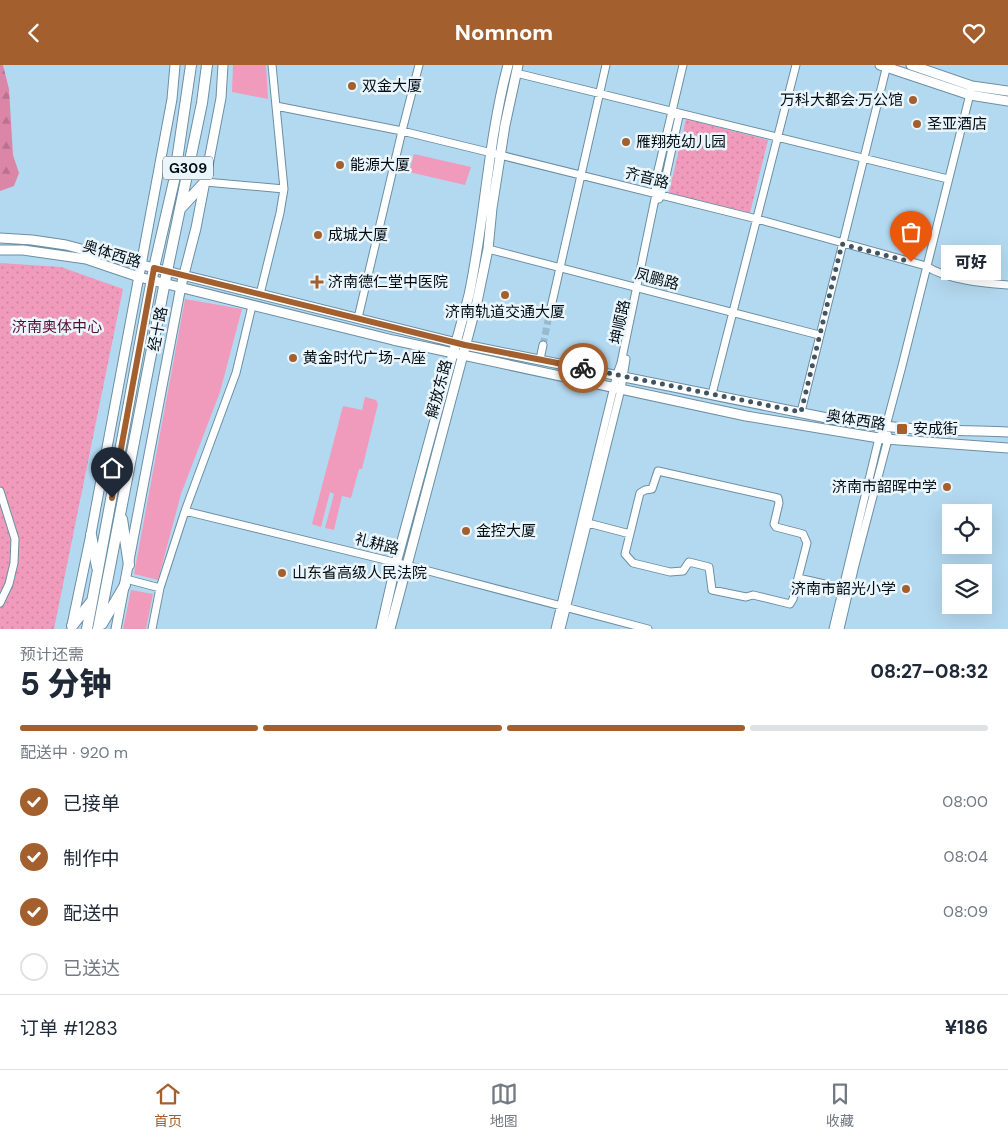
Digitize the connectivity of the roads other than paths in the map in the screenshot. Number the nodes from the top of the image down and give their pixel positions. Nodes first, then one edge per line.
1 (175, 65) edge
2 (191, 65) edge
3 (207, 65) edge
4 (223, 65) edge
5 (272, 65) edge
6 (419, 65) edge
7 (508, 65) edge
8 (606, 65) edge
9 (683, 65) edge
10 (796, 65) edge
11 (911, 65) edge
12 (884, 66) edge
13 (517, 69) edge
14 (971, 90) junction
15 (1008, 91) edge
16 (600, 93) junction
17 (1008, 101) edge
18 (276, 106) junction
19 (672, 111) junction
20 (402, 131) junction
21 (778, 137) junction
22 (496, 154) junction
23 (863, 159) junction
24 (582, 175) junction
25 (948, 179) junction
26 (204, 182) junction
27 (284, 189) junction
28 (658, 195) junction
29 (180, 210) junction
30 (757, 219) junction
31 (0, 238) edge
32 (842, 244) junction
33 (488, 249) junction
34 (0, 250) edge
35 (140, 265) junction
36 (927, 267) junction
37 (154, 268) junction
38 (560, 268) junction
39 (166, 271) junction
40 (185, 275) junction
41 (139, 277) junction
42 (152, 280) junction
43 (164, 283) junction
44 (1008, 285) edge
45 (181, 286) junction
46 (639, 288) junction
47 (260, 294) junction
48 (252, 306) junction
49 (733, 313) junction
50 (549, 317) tunnel mouth
51 (358, 318) junction
52 (819, 335) junction
53 (460, 343) junction
54 (543, 345) tunnel mouth
55 (457, 355) junction
56 (540, 359) junction
57 (620, 375) junction
58 (617, 389) junction
59 (712, 394) junction
60 (801, 412) junction
61 (886, 426) junction
62 (1008, 433) edge
63 (878, 438) junction
64 (888, 439) junction
65 (1008, 448) edge
66 (0, 491) edge
67 (121, 510) junction
68 (185, 511) junction
69 (588, 523) junction
70 (630, 534) junction
71 (91, 535) junction
72 (396, 563) junction
73 (129, 565) junction
74 (406, 565) junction
75 (98, 573) junction
76 (798, 578) junction
77 (126, 582) junction
78 (160, 588) junction
79 (842, 588) junction
80 (93, 599) junction
81 (0, 603) edge
82 (564, 607) junction
83 (72, 628) edge
84 (87, 629) edge
85 (98, 629) edge
86 (116, 629) edge
87 (152, 629) edge
88 (381, 629) edge
89 (390, 629) edge
90 (556, 629) edge
91 (561, 629) edge
92 (648, 629) edge
93 (833, 629) edge
94 (840, 629) edge

1 - 35 main road, 经十路
2 - 37 highway, 经十路 / G309
3 - 29 highway, G309
4 - 26 main road, 经十路
5 - 18 street
6 - 20 street
7 - 22 main road, 解放东路
8 - 16 street
9 - 19 street, 坤顺路
10 - 21 street
11 - 14 main road
12 - 14 main road
12 - 23 street
13 - 16 street
13 - 22 main road, 解放东路
14 - 15 main road
14 - 17 main road
14 - 25 street
16 - 19 street
16 - 24 street
18 - 20 street, 齐音路
18 - 27 street
19 - 21 street
19 - 28 street, 坤顺路
20 - 22 street, 齐音路
20 - 51 street
21 - 23 street
21 - 30 street
22 - 24 street, 齐音路
22 - 33 main road, 解放东路
22 - 53 main road, 解放东路
23 - 25 street
23 - 32 street
24 - 28 street, 齐音路
24 - 38 street
25 - 36 street
26 - 27 street
26 - 29 highway
26 - 40 main road, 经十路
27 - 47 street
28 - 30 street, 齐音路
28 - 46 street, 坤顺路
29 - 39 highway, G309
30 - 32 street, 齐音路
30 - 49 street
31 - 35 main road, 奥体西路
32 - 36 street, 齐音路
32 - 52 street
33 - 38 street, 凤鹏路
33 - 53 main road, 解放东路
34 - 41 main road, 奥体西路
35 - 37 main road, 奥体西路
35 - 41 main road, 经十路
36 - 44 street, 齐音路
36 - 61 street
37 - 39 main road, 奥体西路
37 - 42 highway, 经十路 / G309
38 - 46 street, 凤鹏路
38 - 50 street
39 - 40 main road, 奥体西路
39 - 43 highway, G309
40 - 45 main road, 经十路
40 - 47 main road, 奥体西路
41 - 42 main road, 奥体西路
41 - 71 main road, 经十路
42 - 43 main road, 奥体西路
42 - 75 highway, 经十路 / G309
43 - 45 main road, 奥体西路
43 - 67 highway, 经十路 / G309
45 - 48 main road, 奥体西路
45 - 73 main road, 经十路
46 - 49 street, 凤鹏路
46 - 57 street, 坤顺路
47 - 51 main road, 奥体西路
48 - 55 main road, 奥体西路
48 - 68 street
49 - 52 street, 凤鹏路
49 - 59 street
51 - 53 main road, 奥体西路
52 - 60 street
53 - 55 main road, 解放东路
53 - 56 main road, 奥体西路
54 - 56 street
55 - 58 main road, 奥体西路
55 - 72 main road, 解放东路
55 - 74 main road, 解放东路
56 - 57 main road, 奥体西路
57 - 58 street, 坤顺路
57 - 59 main road, 奥体西路
58 - 63 main road, 奥体西路
58 - 69 street, 坤顺路
58 - 82 street, 坤顺路
59 - 60 main road, 奥体西路
60 - 61 main road, 奥体西路
61 - 62 main road, 奥体西路
61 - 63 street
61 - 64 street
63 - 64 main road, 奥体西路
63 - 79 street
64 - 65 main road, 奥体西路
64 - 94 street
66 - 81 street
67 - 73 highway
67 - 85 highway, 经十路 / G309
68 - 72 street, 礼耕路
68 - 78 street
69 - 70 street
69 - 82 street, 坤顺路
70 - 76 street
70 - 76 street
71 - 75 highway
71 - 83 main road, 经十路
72 - 74 street, 礼耕路
72 - 88 main road, 解放东路
73 - 77 main road, 经十路
74 - 82 street, 礼耕路
74 - 89 main road, 解放东路
75 - 80 highway, 经十路 / G309
76 - 79 street
77 - 78 street
77 - 85 highway
77 - 86 main road, 经十路
78 - 87 street
79 - 93 street
80 - 83 highway
80 - 84 highway, 经十路 / G309
82 - 90 street, 坤顺路
82 - 91 street, 坤顺路
82 - 92 street, 礼耕路

